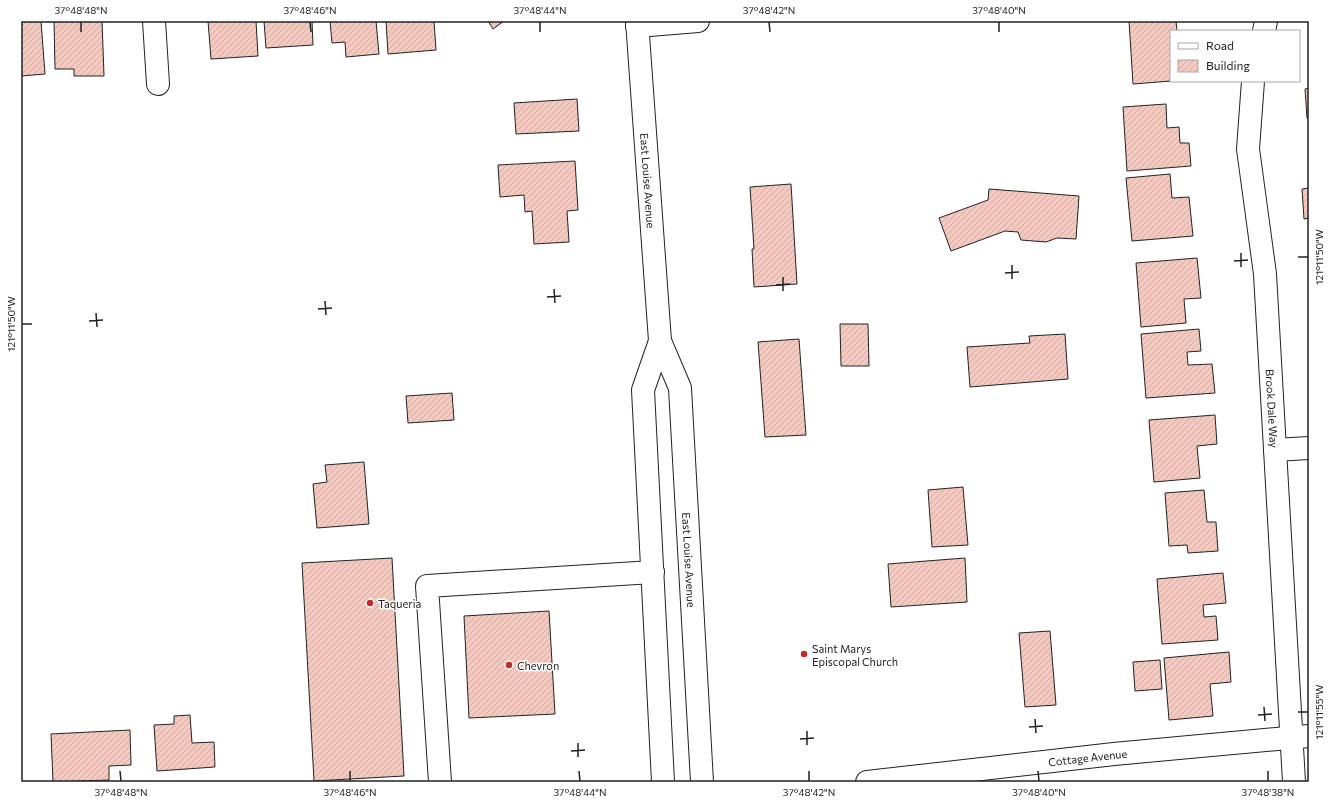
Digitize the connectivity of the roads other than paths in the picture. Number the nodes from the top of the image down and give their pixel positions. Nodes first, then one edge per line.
1 (154, 21) edge
2 (698, 21) edge
3 (637, 23) edge
4 (1254, 82) edge
5 (158, 84) dead end
6 (660, 341) junction
7 (1309, 448) edge
8 (1275, 450) junction
9 (653, 572) junction
10 (1300, 737) edge
11 (440, 782) edge
12 (663, 782) edge
13 (702, 782) edge
14 (867, 782) edge
15 (1294, 782) edge

1 - 5 street
2 - 3 street
3 - 6 street, East Louise Avenue
4 - 8 street, Brook Dale Way
6 - 9 street, East Louise Avenue
6 - 13 street, East Louise Avenue
7 - 8 street
8 - 10 street, Brook Dale Way
9 - 11 street
9 - 12 street, East Louise Avenue
10 - 14 street, Cottage Avenue
10 - 15 street, Brook Dale Way

